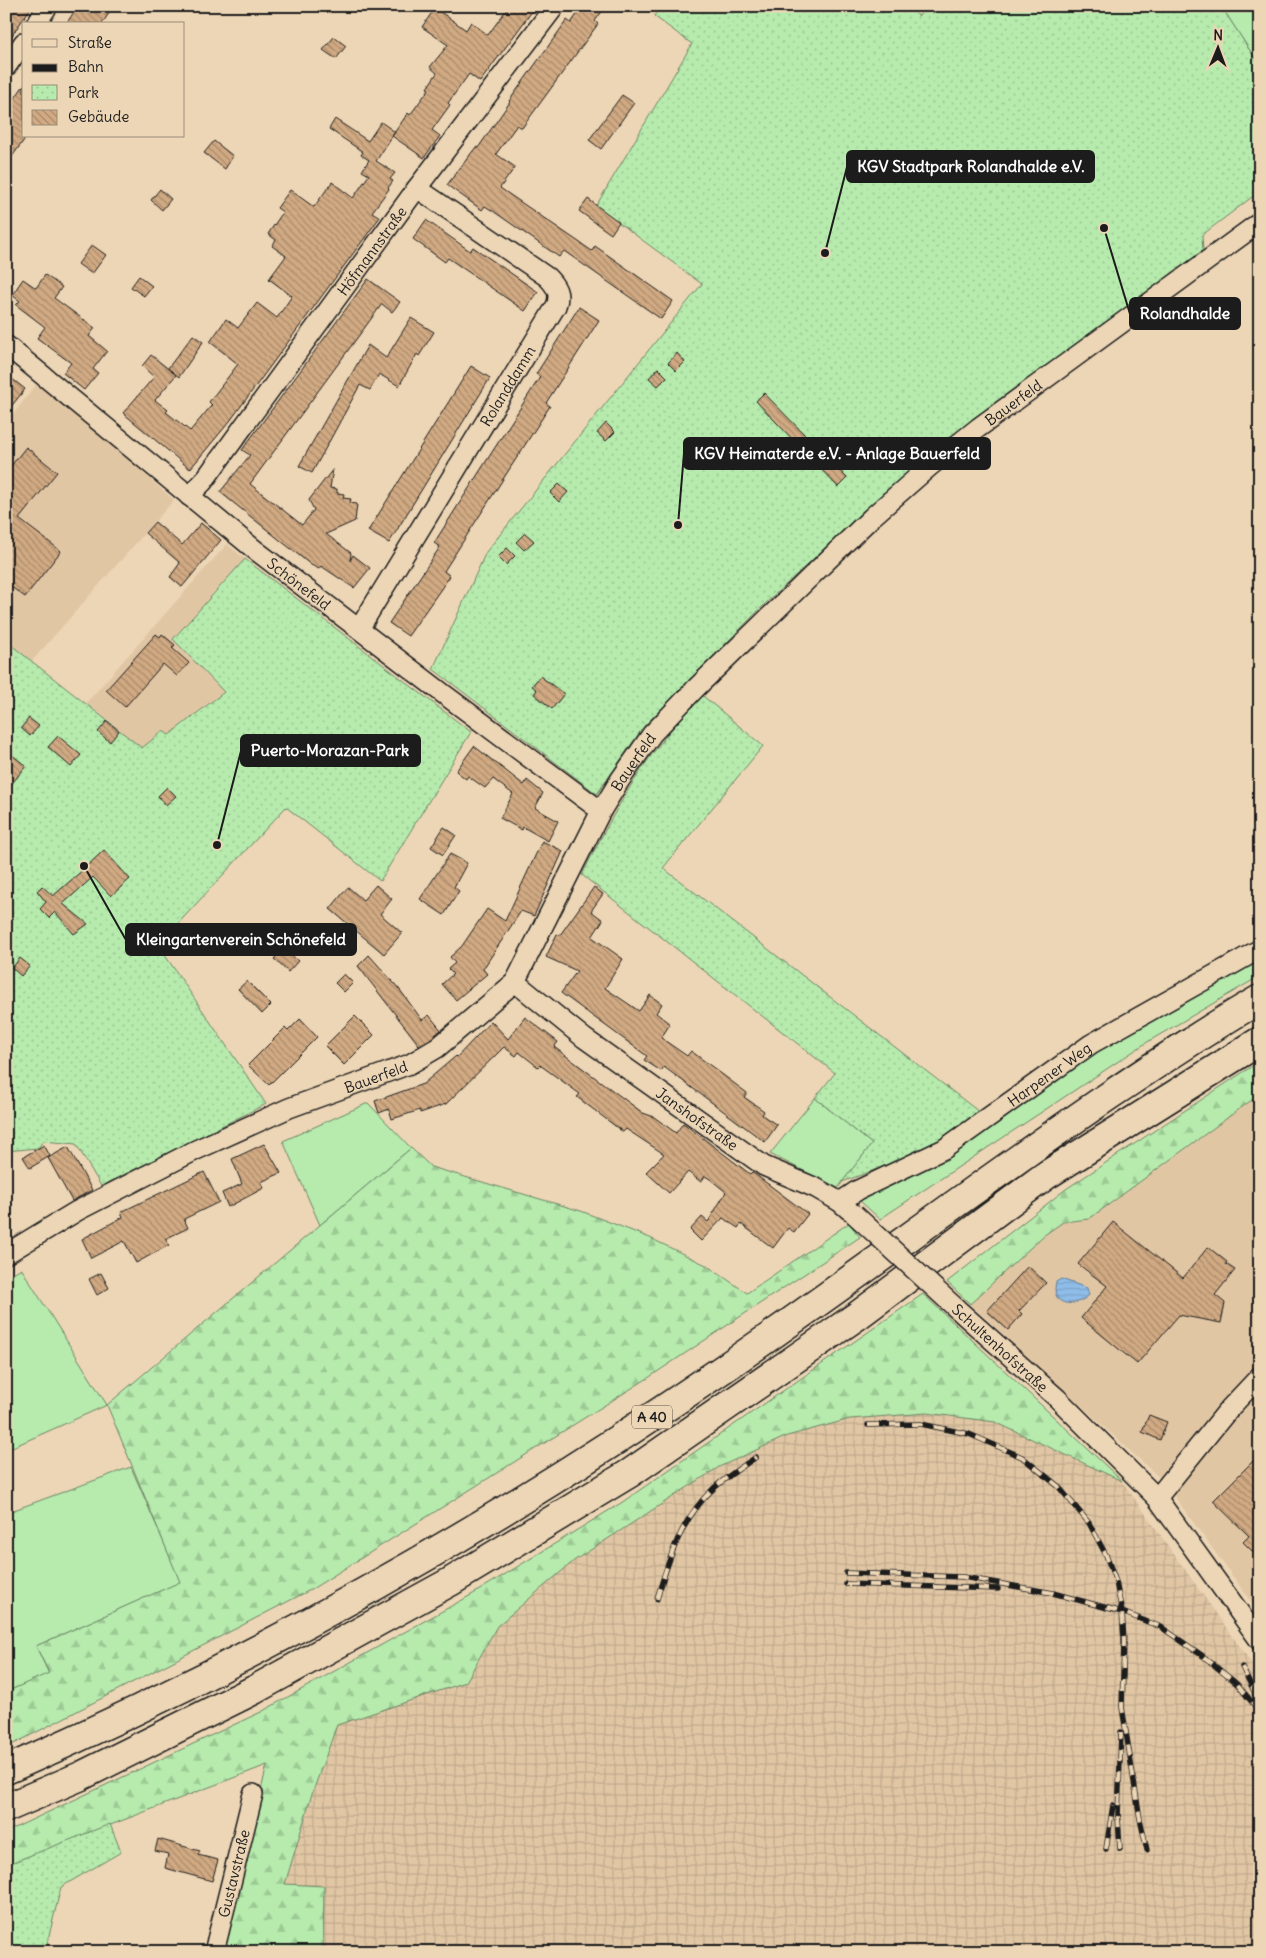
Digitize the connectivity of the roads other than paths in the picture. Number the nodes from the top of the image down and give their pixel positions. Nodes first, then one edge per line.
1 (48, 6) edge
2 (555, 6) edge
3 (37, 22) edge
4 (22, 45) edge
5 (6, 68) edge
6 (417, 188) junction
7 (1260, 222) edge
8 (6, 345) edge
9 (189, 496) junction
10 (359, 629) junction
11 (601, 811) junction
12 (1260, 949) edge
13 (515, 982) junction
14 (1260, 999) edge
15 (1260, 1041) edge
16 (847, 1208) junction
17 (6, 1254) edge
18 (1260, 1376) edge
19 (1157, 1498) junction
20 (1260, 1641) edge
21 (6, 1770) edge
22 (253, 1794) dead end
23 (6, 1808) edge
24 (214, 1952) edge

1 - 3 street
2 - 6 street, Höfmannstraße
4 - 5 street
6 - 9 street, Höfmannstraße
6 - 10 street, Rolanddamm
7 - 11 street, Bauerfeld
8 - 9 street, Schönefeld
9 - 10 street, Schönefeld
10 - 11 street, Schönefeld
11 - 13 street, Bauerfeld
12 - 16 street, Harpener Weg
13 - 16 street, Janshofstraße
13 - 17 street, Bauerfeld
14 - 21 highway, A 40
15 - 23 highway, A 40
16 - 19 street, Schultenhofstraße, bridge
18 - 19 street
19 - 20 street, Schultenhofstraße
22 - 24 street, Gustavstraße

